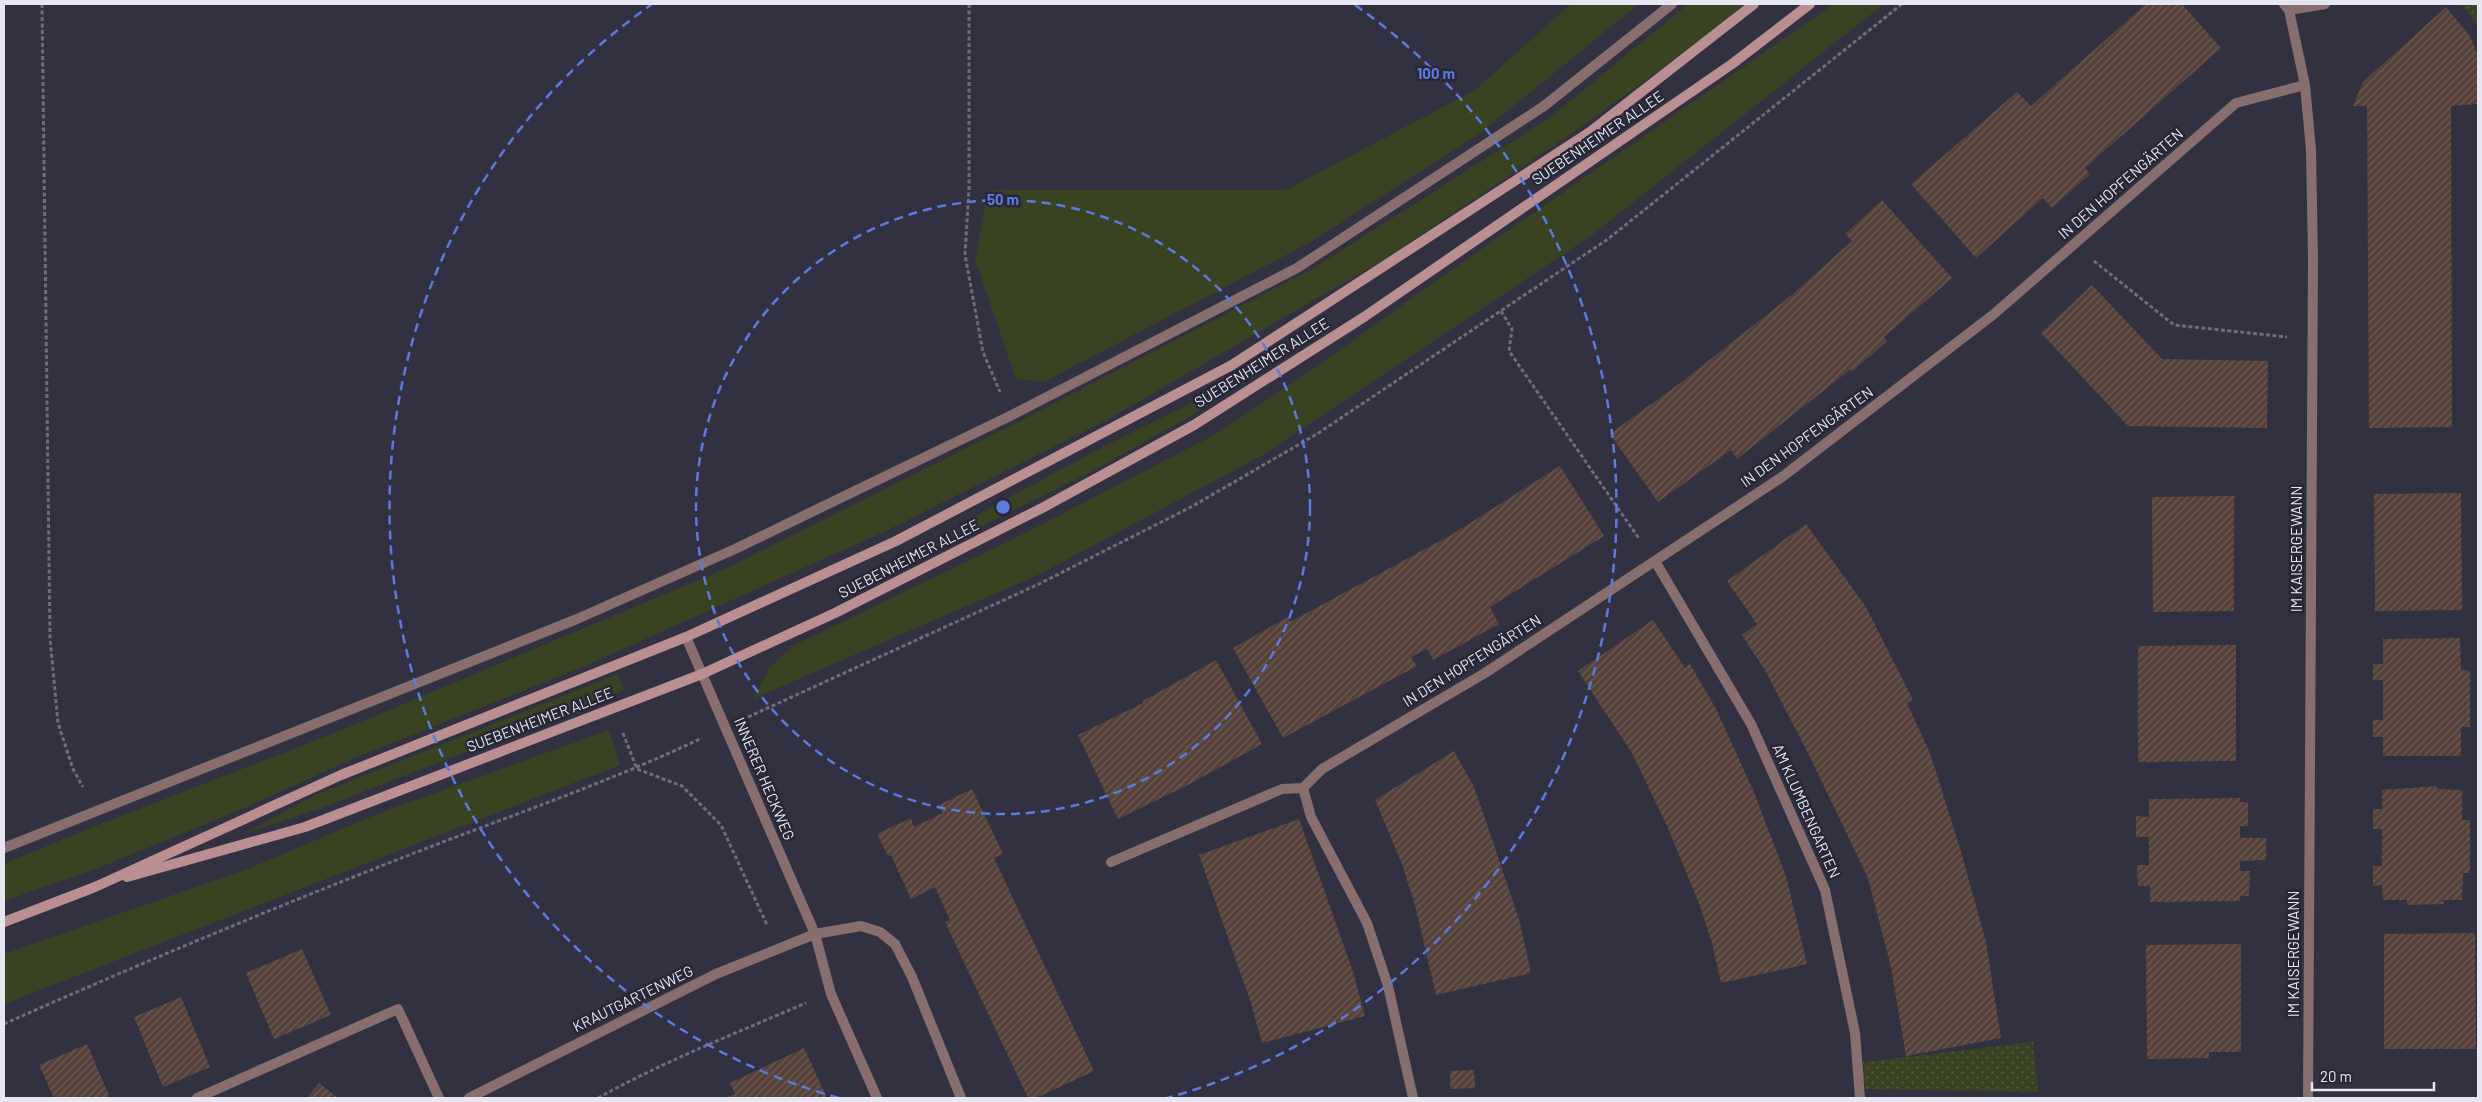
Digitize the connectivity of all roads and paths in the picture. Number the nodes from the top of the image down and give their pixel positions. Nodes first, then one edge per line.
1 (42, 4) edge
2 (970, 4) edge
3 (1672, 4) edge
4 (1754, 4) edge
5 (1810, 4) edge
6 (2326, 4) edge
7 (2287, 7) edge
8 (2304, 85) junction
9 (2074, 245) junction
10 (1501, 311) dead end
11 (2314, 340) junction
12 (1010, 416) junction
13 (1655, 561) junction
14 (686, 636) junction
15 (702, 674) junction
16 (637, 769) dead end
17 (1303, 788) junction
18 (94, 810) junction
19 (4, 848) edge
20 (1111, 862) dead end
21 (95, 886) junction
22 (4, 922) edge
23 (815, 934) junction
24 (779, 950) junction
25 (830, 994) junction
26 (197, 1098) edge
27 (439, 1098) edge
28 (470, 1098) edge
29 (598, 1098) edge
30 (877, 1098) edge
31 (961, 1098) edge
32 (1413, 1098) edge
33 (1860, 1098) edge
34 (2308, 1098) edge

1 - 18 path
2 - 12 path
3 - 12 street
4 - 14 main road, SUEBENHEIMER ALLEE
5 - 15 main road, SUEBENHEIMER ALLEE
6 - 7 street
7 - 8 street, IM KAISERGEWANN
8 - 9 street, IN DEN HOPFENGÄRTEN
8 - 11 street, IM KAISERGEWANN
9 - 11 path
9 - 13 street, IN DEN HOPFENGÄRTEN
10 - 13 path
11 - 34 street, IM KAISERGEWANN
12 - 18 street
13 - 17 street, IN DEN HOPFENGÄRTEN
13 - 33 street, AM KLUMBENGARTEN
14 - 15 street, INNERER HECKWEG
14 - 21 main road, SUEBENHEIMER ALLEE
15 - 21 main road, SUEBENHEIMER ALLEE
15 - 23 street, INNERER HECKWEG
16 - 24 path
17 - 20 street
17 - 32 street
18 - 19 street
21 - 22 main road, SUEBENHEIMER ALLEE
23 - 24 street, KRAUTGARTENWEG
23 - 25 street, INNERER HECKWEG
23 - 31 street
24 - 28 street, KRAUTGARTENWEG
25 - 29 path
25 - 30 street, INNERER HECKWEG
26 - 27 street

